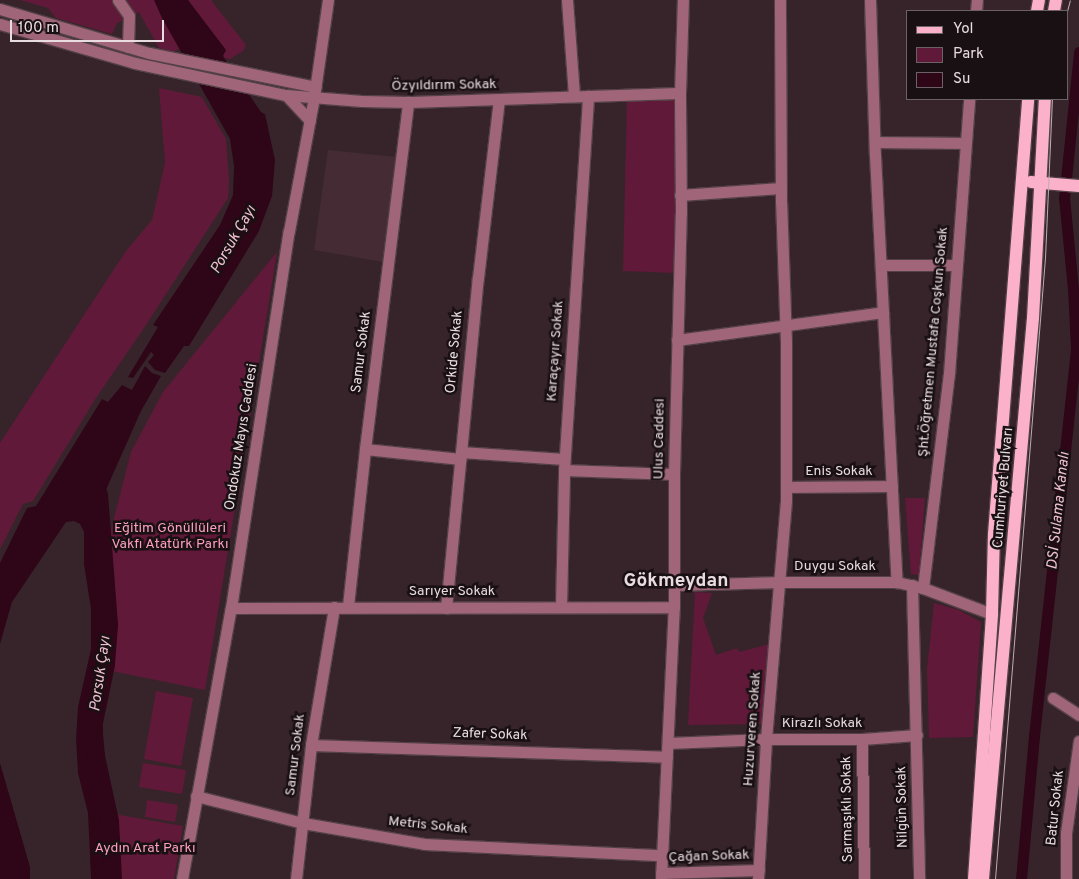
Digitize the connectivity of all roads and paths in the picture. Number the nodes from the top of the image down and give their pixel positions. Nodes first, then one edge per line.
1 (118, 0) edge
2 (328, 0) edge
3 (567, 0) edge
4 (682, 0) edge
5 (780, 0) edge
6 (870, 0) edge
7 (0, 9) edge
8 (0, 24) edge
9 (128, 47) junction
10 (315, 92) junction
11 (680, 93) junction
12 (286, 95) junction
13 (574, 96) junction
14 (588, 96) junction
15 (499, 100) junction
16 (969, 100) edge
17 (1028, 100) edge
18 (1045, 100) edge
19 (408, 102) junction
20 (310, 121) junction
21 (875, 142) junction
22 (966, 143) junction
23 (1021, 181) junction
24 (1040, 182) junction
25 (1079, 186) edge
26 (781, 188) junction
27 (680, 195) junction
28 (882, 265) junction
29 (956, 265) junction
30 (884, 312) junction
31 (786, 325) junction
32 (677, 340) junction
33 (365, 449) junction
34 (461, 456) junction
35 (564, 465) junction
36 (674, 474) junction
37 (892, 486) junction
38 (786, 487) junction
39 (781, 582) junction
40 (897, 582) junction
41 (673, 585) junction
42 (918, 587) junction
43 (334, 606) junction
44 (348, 606) junction
45 (561, 607) junction
46 (674, 607) junction
47 (231, 608) junction
48 (446, 608) junction
49 (992, 614) junction
50 (1053, 698) dead end
51 (1079, 715) edge
52 (917, 735) junction
53 (766, 738) junction
54 (862, 739) junction
55 (1079, 741) edge
56 (668, 743) junction
57 (311, 745) junction
58 (667, 757) junction
59 (196, 796) junction
60 (303, 823) junction
61 (661, 855) junction
62 (758, 875) edge
63 (661, 876) edge
64 (182, 879) edge
65 (296, 879) edge
66 (864, 879) edge
67 (919, 879) edge
68 (974, 879) edge
69 (983, 879) edge
70 (1066, 879) edge

1 - 9 street
2 - 10 street, Ondokuz Mayıs Caddesi
3 - 13 street
4 - 11 street, Ulus Caddesi
5 - 26 street, Huzurveren Sokak
6 - 21 street
7 - 9 street
8 - 12 street
9 - 10 street
10 - 12 street
10 - 19 street, Özyıldırım Sokak
10 - 20 street, Ondokuz Mayıs Caddesi
11 - 14 street, Özyıldırım Sokak
11 - 27 street, Ulus Caddesi
12 - 20 street
13 - 14 street, Özyıldırım Sokak
13 - 15 street, Özyıldırım Sokak
14 - 35 street, Karaçayır Sokak
15 - 19 street, Özyıldırım Sokak
15 - 34 street, Orkide Sokak
16 - 22 street, Şht.Öğretmen Mustafa Coşkun Sokak
17 - 23 main road, Cumhuriyet Bulvarı
18 - 24 main road, Cumhuriyet Bulvarı
19 - 33 street, Samur Sokak
20 - 47 street, Ondokuz Mayıs Caddesi
21 - 22 street
21 - 28 street
22 - 29 street, Şht.Öğretmen Mustafa Coşkun Sokak
23 - 24 main road
23 - 49 main road, Cumhuriyet Bulvarı
24 - 25 main road
24 - 69 main road, Cumhuriyet Bulvarı
26 - 27 street
26 - 31 street, Huzurveren Sokak
27 - 32 street, Ulus Caddesi
28 - 29 street
28 - 30 street
29 - 42 street, Şht.Öğretmen Mustafa Coşkun Sokak
30 - 31 street
30 - 37 street
31 - 32 street
31 - 38 street, Huzurveren Sokak
32 - 36 street, Ulus Caddesi
33 - 34 street
33 - 44 street, Samur Sokak
34 - 35 street
34 - 48 street, Orkide Sokak
35 - 36 street
35 - 45 street, Karaçayır Sokak
36 - 41 street, Ulus Caddesi
37 - 38 street, Enis Sokak
37 - 40 street
38 - 39 street, Huzurveren Sokak
39 - 40 street, Duygu Sokak
39 - 41 street, Duygu Sokak
39 - 53 street, Huzurveren Sokak
40 - 42 street, Duygu Sokak
41 - 46 street, Ulus Caddesi
42 - 49 street, Duygu Sokak
42 - 52 street, Şht.Öğretmen Mustafa Coşkun Sokak
43 - 44 street, Sarıyer Sokak
43 - 47 street, Sarıyer Sokak
43 - 57 street, Samur Sokak
44 - 48 street, Sarıyer Sokak
45 - 46 street, Sarıyer Sokak
45 - 48 street, Sarıyer Sokak
46 - 56 street, Ulus Caddesi
47 - 59 street, Ondokuz Mayıs Caddesi
49 - 68 main road, Cumhuriyet Bulvarı
50 - 51 street
52 - 54 street, Kirazlı Sokak
52 - 67 street, Nilgün Sokak
53 - 54 street, Kirazlı Sokak
53 - 56 street, Kirazlı Sokak
53 - 62 street, Huzurveren Sokak
54 - 66 street, Sarmaşıklı Sokak
55 - 70 street, Batur Sokak
56 - 58 street, Ulus Caddesi
57 - 58 street, Zafer Sokak
57 - 60 street, Samur Sokak
58 - 61 street, Ulus Caddesi
59 - 60 street, Metris Sokak
59 - 64 street, Ondokuz Mayıs Caddesi
60 - 61 street, Metris Sokak
60 - 65 street, Samur Sokak
61 - 63 street, Ulus Caddesi
62 - 63 street, Çağan Sokak

